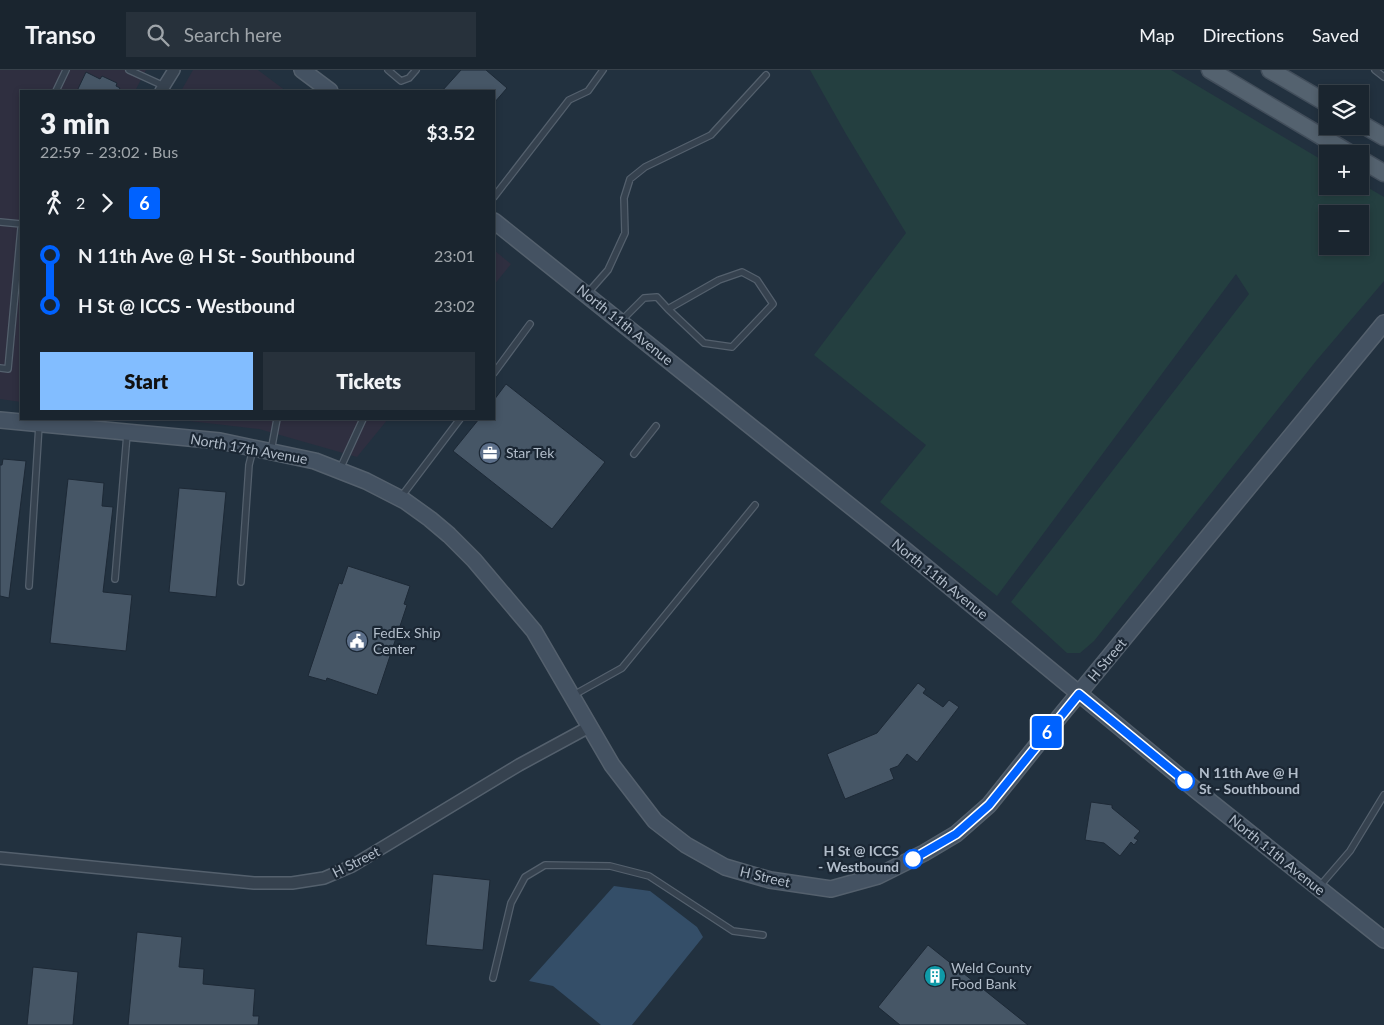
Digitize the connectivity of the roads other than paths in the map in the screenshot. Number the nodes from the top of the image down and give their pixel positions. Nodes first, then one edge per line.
1 (66, 70) edge
2 (129, 70) edge
3 (174, 70) edge
4 (302, 70) edge
5 (388, 70) edge
6 (416, 70) edge
7 (603, 70) edge
8 (1210, 70) edge
9 (1270, 70) edge
10 (1375, 70) edge
11 (766, 75) dead end
12 (1384, 77) edge
13 (162, 89) edge
14 (56, 90) edge
15 (329, 90) edge
16 (1319, 99) edge
17 (1369, 128) edge
18 (1384, 137) edge
19 (1336, 145) edge
20 (1369, 164) edge
21 (1384, 173) edge
22 (495, 196) edge
23 (0, 222) edge
24 (495, 222) edge
25 (20, 226) edge
26 (20, 237) edge
27 (586, 295) junction
28 (668, 309) junction
29 (620, 322) junction
30 (1384, 323) edge
31 (530, 324) dead end
32 (0, 368) edge
33 (495, 372) edge
34 (0, 420) edge
35 (277, 420) edge
36 (362, 420) edge
37 (459, 420) edge
38 (106, 424) edge
39 (39, 425) junction
40 (656, 426) dead end
41 (127, 432) junction
42 (253, 447) junction
43 (270, 451) junction
44 (634, 454) dead end
45 (339, 471) junction
46 (400, 499) junction
47 (755, 505) dead end
48 (115, 579) dead end
49 (241, 582) dead end
50 (29, 586) dead end
51 (1079, 694) junction
52 (572, 696) junction
53 (589, 727) junction
54 (1384, 795) edge
55 (0, 858) edge
56 (1319, 888) junction
57 (763, 935) dead end
58 (1384, 940) edge
59 (493, 978) dead end

1 - 14 lane
2 - 13 lane
3 - 13 street
4 - 15 street
5 - 6 lane
7 - 22 lane
8 - 19 main road
9 - 16 main road
10 - 12 lane
11 - 27 lane
17 - 18 main road
20 - 21 main road
23 - 25 lane
24 - 27 street, North 11th Avenue
26 - 32 lane
27 - 29 street, North 11th Avenue
28 - 28 lane
28 - 29 lane
29 - 51 street, North 11th Avenue
30 - 51 street, H Street
31 - 33 lane
34 - 39 street, North 17th Avenue
35 - 43 lane
36 - 45 lane
37 - 46 lane
38 - 39 street, North 17th Avenue
38 - 41 street, North 17th Avenue
39 - 50 lane
40 - 44 lane
41 - 42 street, North 17th Avenue
41 - 48 lane
42 - 43 street, North 17th Avenue
42 - 49 lane
43 - 45 street, North 17th Avenue
45 - 46 street, North 17th Avenue
46 - 52 street, North 17th Avenue
47 - 52 lane
51 - 53 street, H Street
51 - 56 street, North 11th Avenue
52 - 53 street, North 17th Avenue
53 - 55 street, H Street
54 - 56 lane
56 - 58 street, North 11th Avenue
57 - 59 lane

